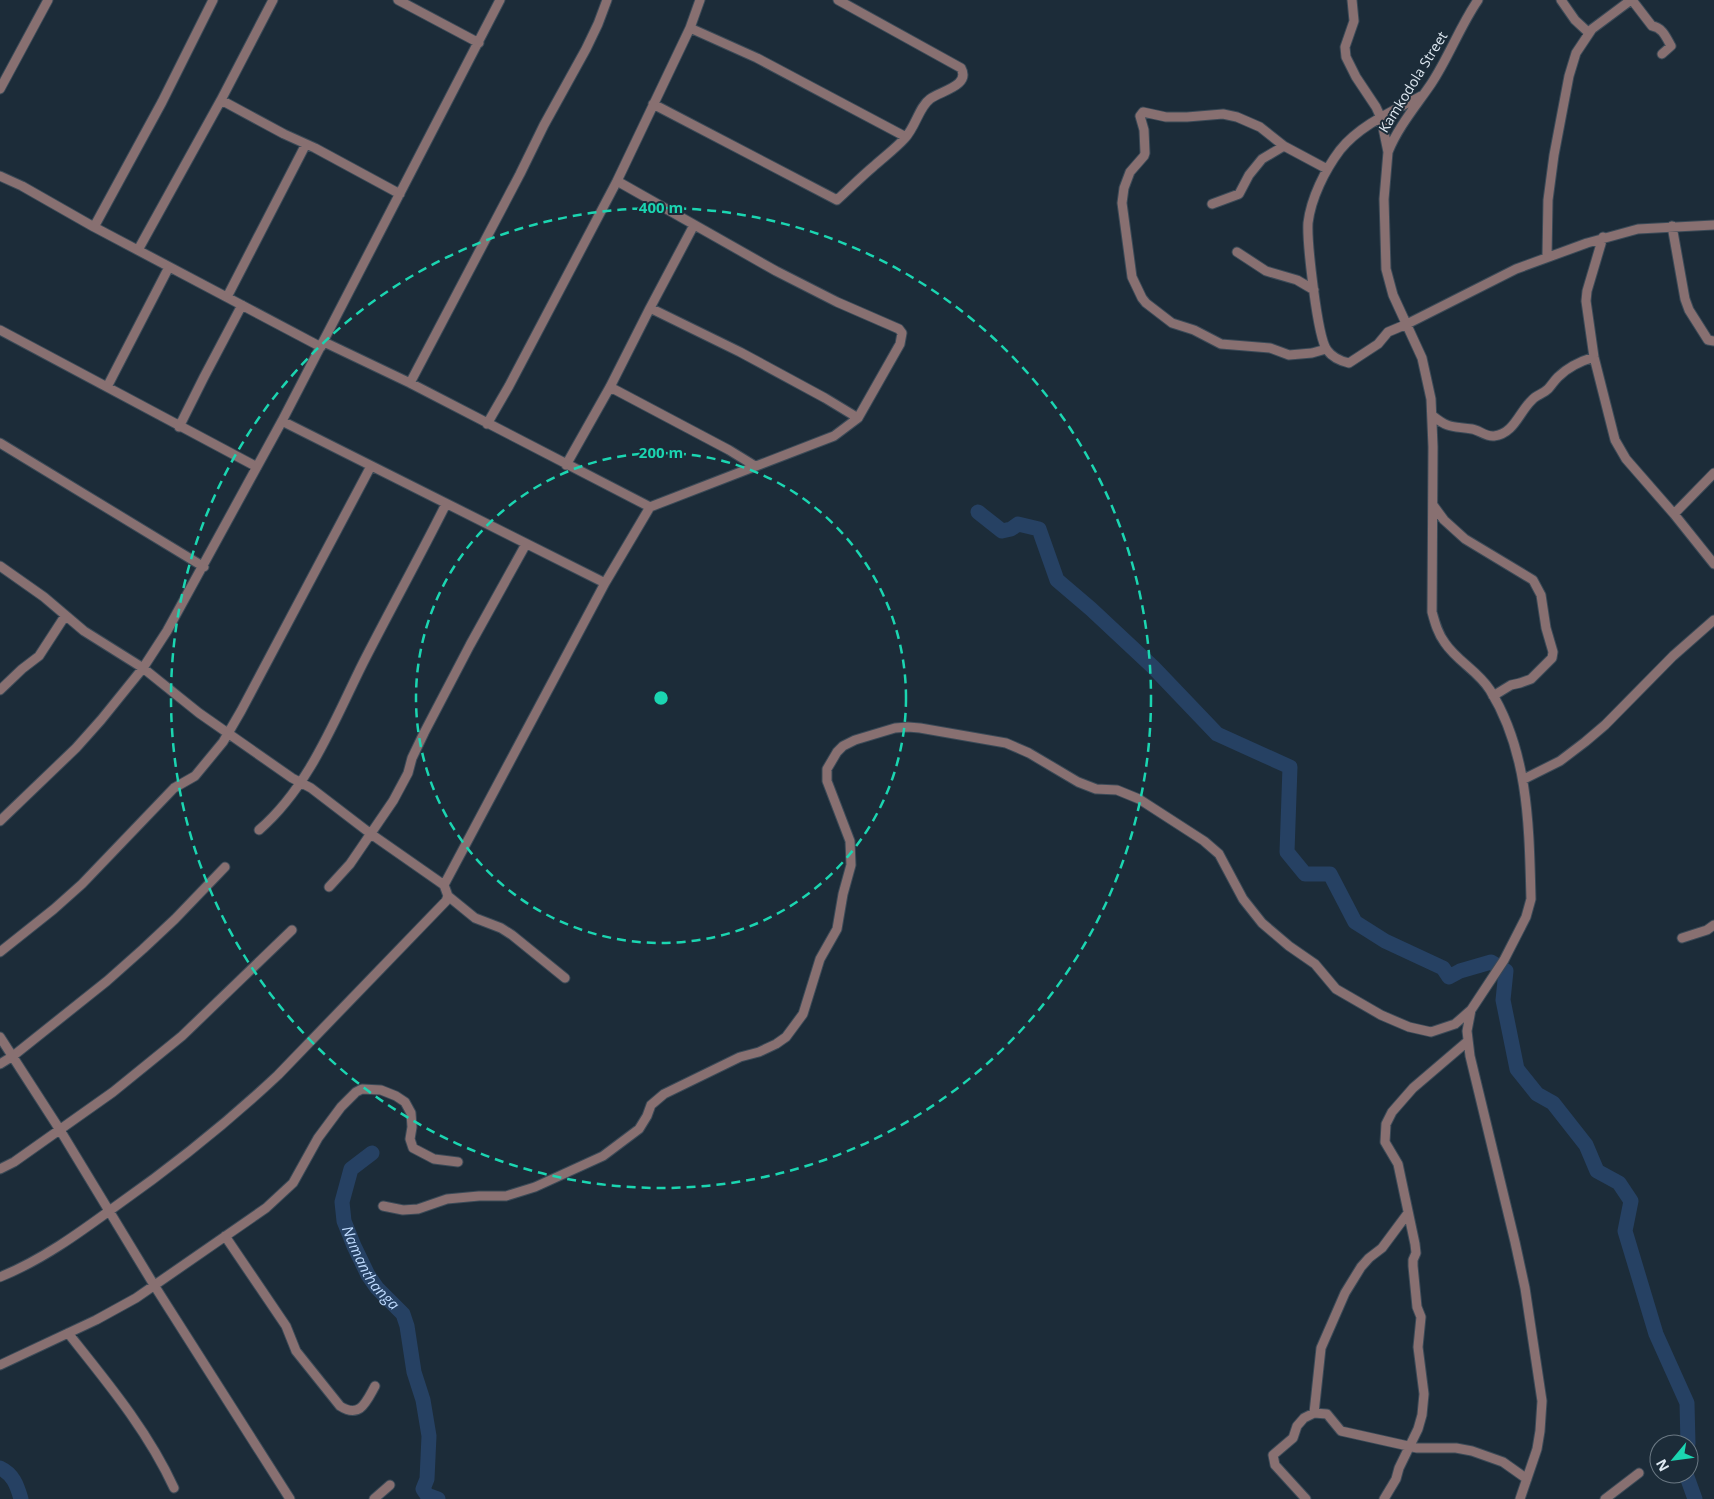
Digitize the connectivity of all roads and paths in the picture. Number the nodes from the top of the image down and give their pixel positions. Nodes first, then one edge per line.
1 (48, 0) edge
2 (212, 0) edge
3 (273, 0) edge
4 (398, 0) edge
5 (500, 0) edge
6 (607, 0) edge
7 (700, 0) edge
8 (838, 0) edge
9 (1352, 0) edge
10 (1478, 0) edge
11 (1561, 0) edge
12 (1632, 0) edge
13 (690, 28) junction
14 (1589, 33) junction
15 (479, 44) junction
16 (1662, 54) dead end
17 (0, 89) edge
18 (1421, 96) junction
19 (221, 100) junction
20 (653, 104) junction
21 (1381, 118) junction
22 (906, 137) junction
23 (306, 144) junction
24 (1284, 146) junction
25 (1388, 152) junction
26 (1327, 169) junction
27 (0, 176) edge
28 (617, 181) junction
29 (400, 194) junction
30 (1212, 204) dead end
31 (694, 225) junction
32 (1714, 225) edge
33 (1672, 226) junction
34 (94, 227) junction
35 (1603, 237) junction
36 (138, 250) junction
37 (1237, 252) dead end
38 (1547, 256) junction
39 (169, 267) junction
40 (1314, 290) junction
41 (227, 297) junction
42 (242, 305) junction
43 (650, 308) junction
44 (1407, 324) junction
45 (0, 330) edge
46 (1714, 341) edge
47 (323, 345) junction
48 (1326, 349) junction
49 (1594, 357) junction
50 (410, 383) junction
51 (107, 387) junction
52 (610, 387) junction
53 (1433, 416) junction
54 (858, 418) junction
55 (282, 421) junction
56 (487, 424) junction
57 (179, 427) junction
58 (0, 443) edge
59 (566, 465) junction
60 (371, 466) junction
61 (755, 466) junction
62 (257, 467) junction
63 (1714, 473) edge
64 (446, 504) junction
65 (1433, 505) junction
66 (650, 507) junction
67 (1674, 514) junction
68 (526, 544) junction
69 (1714, 564) edge
70 (0, 566) edge
71 (204, 567) junction
72 (605, 583) junction
73 (65, 616) junction
74 (1714, 620) edge
75 (143, 668) junction
76 (0, 690) edge
77 (1493, 696) junction
78 (228, 733) junction
79 (1524, 779) junction
80 (301, 782) junction
81 (0, 821) edge
82 (259, 830) dead end
83 (371, 834) junction
84 (225, 867) dead end
85 (444, 885) junction
86 (329, 887) dead end
87 (448, 896) junction
88 (1714, 925) edge
89 (292, 930) dead end
90 (1682, 938) dead end
91 (0, 952) edge
92 (565, 978) dead end
93 (1471, 1010) junction
94 (0, 1037) edge
95 (1468, 1041) junction
96 (13, 1056) junction
97 (0, 1064) edge
98 (60, 1130) junction
99 (458, 1162) dead end
100 (0, 1169) edge
101 (383, 1206) dead end
102 (110, 1211) junction
103 (1408, 1213) junction
104 (226, 1236) junction
105 (0, 1277) edge
106 (154, 1286) junction
107 (68, 1333) junction
108 (0, 1365) edge
109 (375, 1386) dead end
110 (1314, 1413) junction
111 (1410, 1446) junction
112 (1639, 1472) dead end
113 (1527, 1479) junction
114 (390, 1485) dead end
115 (174, 1488) dead end
116 (290, 1499) edge
117 (374, 1499) edge
118 (1306, 1499) edge
119 (1384, 1499) edge
120 (1520, 1499) edge
121 (1605, 1499) edge

1 - 17 street
2 - 34 street
3 - 19 street
4 - 15 street
5 - 15 street
6 - 50 street
7 - 13 street
8 - 22 street
9 - 21 street
10 - 18 street, Kamkodola Street
11 - 14 street
12 - 14 street
12 - 16 street
13 - 20 street
13 - 22 street
14 - 38 street
15 - 29 street
18 - 21 street
18 - 25 street, Kamkodola Street
19 - 23 street
19 - 36 street
20 - 22 street
20 - 28 street
21 - 25 street
21 - 26 street
23 - 29 street
23 - 41 street
24 - 26 street
24 - 30 street
24 - 48 street
25 - 44 street
26 - 40 street
27 - 34 street
28 - 31 street
28 - 56 street
29 - 47 street
31 - 43 street
31 - 54 street
32 - 33 street
33 - 35 street
33 - 46 street
34 - 36 street
35 - 38 street
35 - 49 street
36 - 39 street
37 - 40 street
38 - 44 street
39 - 41 street
39 - 51 street
40 - 48 street
41 - 42 street
42 - 47 street
42 - 57 street
43 - 52 street
43 - 54 street
44 - 48 street
44 - 53 street
45 - 51 street
47 - 50 street
47 - 55 street
49 - 53 street
49 - 67 street
50 - 56 street
51 - 57 street
52 - 59 street
52 - 61 street
53 - 65 street
54 - 61 street
55 - 60 street
55 - 62 street
56 - 59 street
57 - 62 street
58 - 71 street
59 - 66 street
60 - 64 street
60 - 78 street
61 - 66 street
62 - 71 street
63 - 67 street
64 - 68 street
64 - 80 street
65 - 77 street
65 - 77 street
66 - 72 street
67 - 69 street
68 - 72 street
68 - 83 street
70 - 73 street
71 - 75 street
72 - 85 street
73 - 75 street
73 - 76 street
74 - 79 street
75 - 78 street
75 - 81 street
77 - 79 street
78 - 80 street
78 - 91 street
79 - 93 street
80 - 82 street
80 - 83 street
83 - 85 street
83 - 86 street
84 - 96 street
85 - 87 street
87 - 92 street
87 - 102 street
88 - 90 street
89 - 98 street
93 - 95 street
93 - 101 street
94 - 96 street
95 - 103 street
95 - 113 street
96 - 97 street
96 - 98 street
98 - 100 street
98 - 102 street
99 - 104 street
102 - 105 street
102 - 106 street
103 - 110 street
103 - 111 street
104 - 106 street
104 - 109 street
106 - 107 street
106 - 116 street
107 - 108 street
107 - 115 street
110 - 111 street
110 - 118 street
111 - 113 street
111 - 119 street
112 - 121 street
113 - 120 street
114 - 117 street

